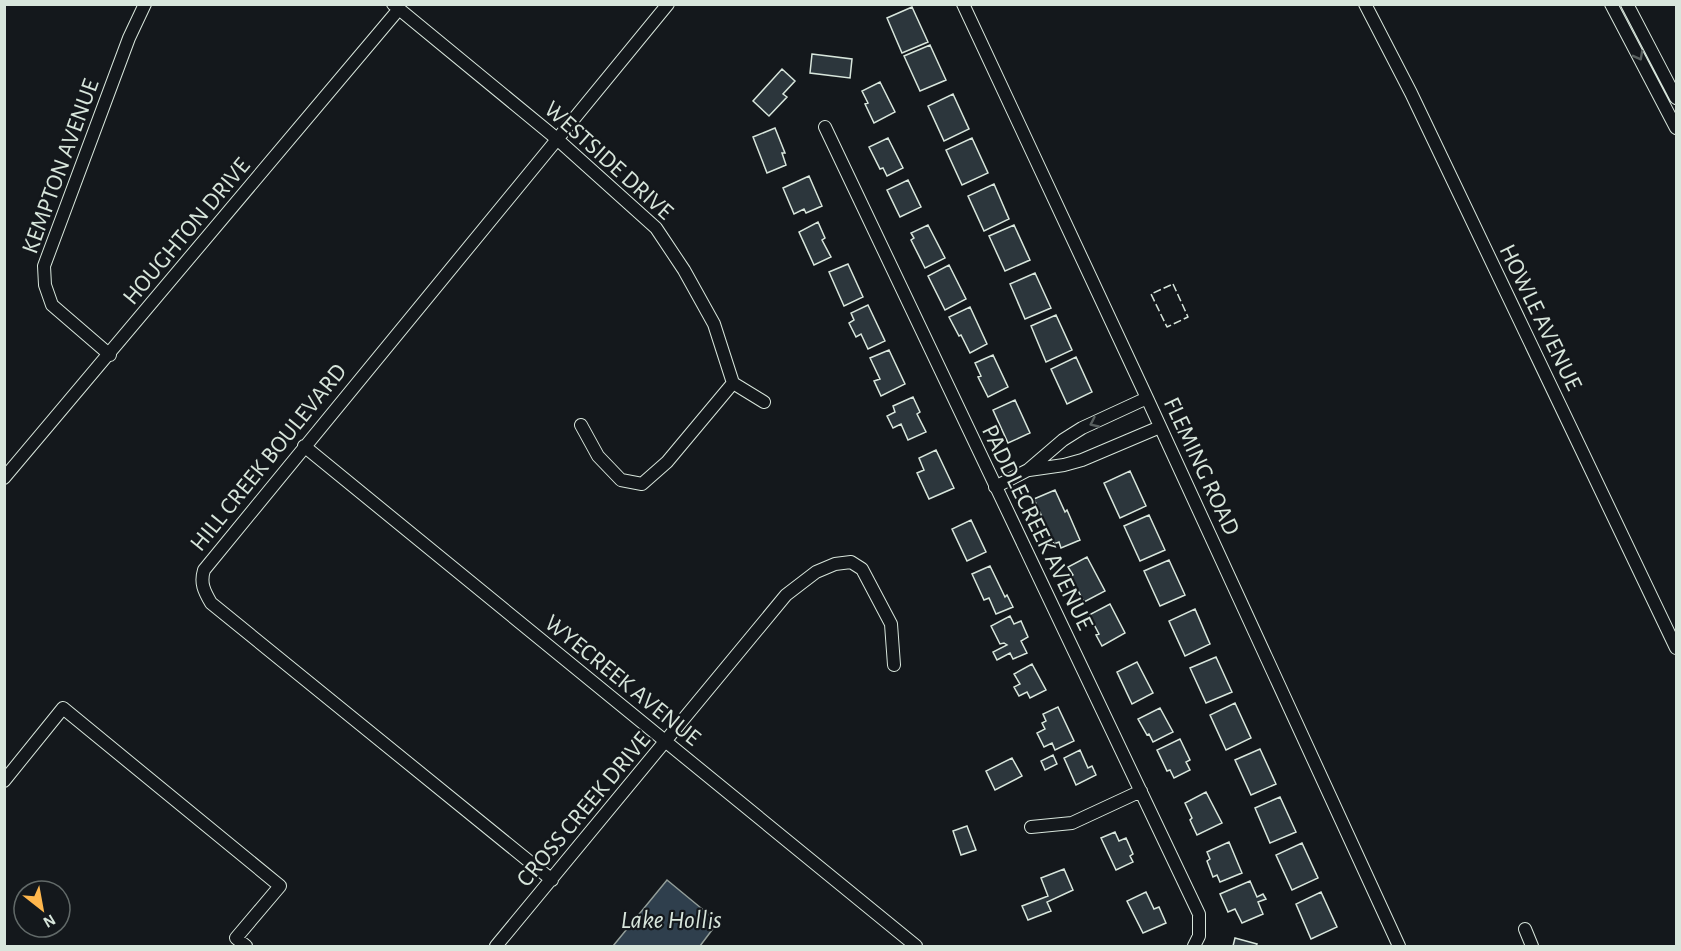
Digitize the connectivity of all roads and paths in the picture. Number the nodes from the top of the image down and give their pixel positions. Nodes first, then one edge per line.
1 (145, 4) edge
2 (668, 4) edge
3 (963, 4) edge
4 (1365, 4) edge
5 (1611, 4) edge
6 (1628, 4) edge
7 (400, 6) edge
8 (1677, 98) edge
9 (825, 128) dead end
10 (1677, 128) edge
11 (557, 139) junction
12 (110, 355) junction
13 (732, 383) junction
14 (1147, 398) junction
15 (764, 402) dead end
16 (581, 425) dead end
17 (1160, 427) junction
18 (304, 446) junction
19 (1028, 470) junction
20 (4, 478) edge
21 (995, 487) junction
22 (1677, 648) edge
23 (894, 665) dead end
24 (666, 742) junction
25 (4, 781) edge
26 (1142, 791) junction
27 (1031, 827) dead end
28 (552, 880) junction
29 (1525, 930) dead end
30 (246, 946) edge
31 (496, 946) edge
32 (916, 946) edge
33 (1194, 946) edge
34 (1399, 946) edge
35 (1532, 946) edge

1 - 12 street, KEMPTON AVENUE
2 - 11 street, HILL CREEK BOULEVARD
3 - 14 street, FLEMING ROAD
4 - 22 street, HOWLE AVENUE
5 -> 10 street
6 - 8 street
7 - 11 street, WESTSIDE DRIVE
7 - 12 street, HOUGHTON DRIVE
9 - 21 street, PADDLECREEK AVENUE
11 - 13 street, WESTSIDE DRIVE
11 - 18 street, HILL CREEK BOULEVARD
12 - 20 street, HOUGHTON DRIVE
13 - 15 street
13 - 16 street
14 - 17 street, FLEMING ROAD
14 -> 19 street
17 - 19 street
17 - 34 street, FLEMING ROAD
18 - 24 street, WYECREEK AVENUE
18 - 28 street, HILL CREEK BOULEVARD
19 - 21 street
21 - 26 street, PADDLECREEK AVENUE
23 - 24 street, CROSS CREEK DRIVE
24 - 28 street, CROSS CREEK DRIVE
24 - 32 street, WYECREEK AVENUE
25 - 30 street
26 - 27 street
26 - 33 street, PADDLECREEK AVENUE
28 - 31 street, CROSS CREEK DRIVE
29 - 35 street

